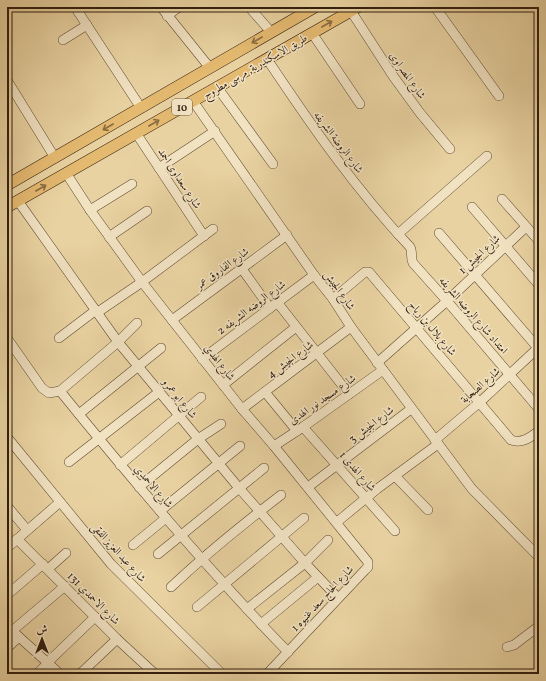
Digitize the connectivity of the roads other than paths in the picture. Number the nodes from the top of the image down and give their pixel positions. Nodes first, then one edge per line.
1 (75, 7) edge
2 (161, 7) edge
3 (179, 7) edge
4 (249, 7) edge
5 (315, 7) edge
6 (435, 7) edge
7 (354, 9) edge
8 (168, 16) junction
9 (87, 25) junction
10 (271, 32) junction
11 (312, 33) junction
12 (63, 40) dead end
13 (266, 59) junction
14 (210, 68) junction
15 (7, 80) edge
16 (217, 87) junction
17 (499, 96) dead end
18 (193, 101) junction
19 (360, 104) dead end
20 (141, 108) junction
21 (215, 131) junction
22 (136, 133) junction
23 (450, 149) dead end
24 (487, 156) dead end
25 (55, 158) junction
26 (273, 164) dead end
27 (158, 168) junction
28 (66, 173) junction
29 (132, 184) dead end
30 (7, 186) edge
31 (502, 198) dead end
32 (18, 201) junction
33 (7, 207) edge
34 (472, 207) dead end
35 (90, 210) junction
36 (147, 211) dead end
37 (526, 227) junction
38 (213, 229) dead end
39 (439, 233) dead end
40 (398, 234) junction
41 (287, 235) junction
42 (204, 236) junction
43 (109, 237) junction
44 (539, 241) edge
45 (506, 246) junction
46 (242, 269) junction
47 (314, 275) junction
48 (475, 275) junction
49 (142, 282) junction
50 (539, 285) edge
51 (333, 299) junction
52 (447, 301) junction
53 (273, 305) junction
54 (97, 311) junction
55 (172, 320) junction
56 (137, 324) dead end
57 (296, 327) junction
58 (351, 327) junction
59 (417, 328) junction
60 (7, 338) edge
61 (59, 338) dead end
62 (118, 342) junction
63 (539, 347) edge
64 (161, 348) dead end
65 (316, 354) junction
66 (202, 359) junction
67 (138, 367) junction
68 (380, 367) junction
69 (510, 375) junction
70 (223, 385) junction
71 (60, 391) junction
72 (159, 392) junction
73 (265, 392) junction
74 (349, 394) junction
75 (201, 397) dead end
76 (480, 402) junction
77 (242, 409) junction
78 (411, 409) junction
79 (539, 409) edge
80 (79, 414) junction
81 (178, 416) junction
82 (221, 424) dead end
83 (300, 429) junction
84 (539, 431) edge
85 (7, 437) edge
86 (98, 439) junction
87 (198, 439) junction
88 (437, 442) junction
89 (240, 446) dead end
90 (274, 446) junction
91 (69, 462) dead end
92 (120, 464) junction
93 (218, 464) junction
94 (336, 465) junction
95 (264, 468) dead end
96 (395, 476) junction
97 (139, 487) junction
98 (308, 487) junction
99 (239, 488) junction
100 (281, 495) dead end
101 (366, 498) junction
102 (60, 502) junction
103 (7, 506) edge
104 (428, 510) dead end
105 (259, 512) junction
106 (163, 515) junction
107 (304, 518) dead end
108 (337, 522) junction
109 (27, 530) junction
110 (395, 531) dead end
111 (181, 535) junction
112 (282, 537) junction
113 (17, 539) junction
114 (328, 540) dead end
115 (133, 545) dead end
116 (7, 548) edge
117 (66, 553) dead end
118 (158, 554) dead end
119 (539, 556) edge
120 (201, 559) junction
121 (366, 559) joint
122 (304, 563) junction
123 (45, 567) junction
124 (318, 577) junction
125 (224, 584) junction
126 (64, 586) junction
127 (171, 587) dead end
128 (7, 595) edge
129 (338, 598) junction
130 (197, 607) dead end
131 (248, 609) junction
132 (95, 617) junction
133 (261, 624) junction
134 (539, 626) edge
135 (13, 632) edge
136 (117, 639) junction
137 (507, 647) dead end
138 (7, 648) edge
139 (288, 652) junction
140 (48, 663) junction
141 (37, 674) edge
142 (60, 674) edge
143 (80, 674) edge
144 (155, 674) edge
145 (222, 674) edge
146 (267, 674) edge

1 - 9 street
2 - 8 street
3 - 8 street
4 - 10 street
5 - 10 main road, طريق الاسكندرية, مرسى مطروح / 10
6 - 17 street
11 -> 7 main road, طريق الاسكندرية, مرسى مطروح / 10
7 - 23 street, شارع المصراوى
8 - 14 street
9 - 12 street
9 - 20 street
10 -> 14 main road, طريق الاسكندرية, مرسى مطروح / 10
11 - 13 main road, طريق الاسكندرية, مرسى مطروح / 10
11 - 19 street
13 - 16 main road, طريق الاسكندرية, مرسى مطروح / 10
13 - 40 street, شارع الروضة الشريفه
14 - 20 main road, طريق الاسكندرية, مرسى مطروح / 10
15 - 25 street
16 - 18 main road, طريق الاسكندرية, مرسى مطروح / 10
16 - 26 street
18 - 21 street, شارع الجيش
22 -> 18 main road, طريق الاسكندرية, مرسى مطروح / 10
20 -> 25 main road, طريق الاسكندرية, مرسى مطروح / 10
21 - 27 street
21 - 41 street, شارع الجيش
22 - 27 street, شارع سعداوى احمد
22 - 28 main road, طريق الاسكندرية, مرسى مطروح / 10
24 - 40 street
25 - 30 main road, طريق الاسكندرية, مرسى مطروح / 10
27 - 42 street, شارع سعداوى احمد
32 -> 28 main road, طريق الاسكندرية, مرسى مطروح / 10
28 - 35 street, شارع الهدي
29 - 35 street
31 - 37 street
32 - 33 main road, طريق الاسكندرية, مرسى مطروح / 10
32 - 54 street, شارع ابو عمرو
34 - 45 street
35 - 43 street, شارع الهدي
36 - 43 street
37 - 44 street
37 - 45 street, شارع الجيش 1
38 - 42 street
39 - 48 street
40 - 52 street, امتداد شارع الروضه الشريفه
41 - 46 street, شارع الفاروق عمر
41 - 47 street, شارع الجيش
42 - 49 street
43 - 49 street, شارع الهدي
45 - 48 street, شارع الجيش 1
45 - 50 street
46 - 53 street
46 - 55 street, شارع الفاروق عمر
47 - 51 street, شارع الجيش
47 - 53 street, شارع الروضه الشريفه 2
48 - 52 street, شارع الجيش 1
48 - 63 street
49 - 54 street
49 - 55 street, شارع الهدي
51 - 58 street, شارع الجيش
51 - 59 street, شارع بلال بن رباح
52 - 59 street, شارع الجيش 1
52 - 69 street, امتداد شارع الروضه الشريفه
53 - 57 street
53 - 66 street, شارع الروضه الشريفه 2
54 - 61 street
54 - 62 street, شارع ابو عمرو
55 - 66 street, شارع الهدي
56 - 62 street
57 - 65 street
57 - 70 street
58 - 65 street, شارع الجيش 4
58 - 68 street, شارع الجيش
59 - 68 street, شارع الجيش 1
59 - 76 street, شارع بلال بن رباح
60 - 71 street
62 - 67 street, شارع ابو عمرو
62 - 71 street
63 - 69 street, شارع الصحابة
64 - 67 street
65 - 73 street, شارع الجيش 4
65 - 74 street
66 - 70 street, شارع الهدي
67 - 72 street, شارع ابو عمرو
67 - 80 street
68 - 74 street, شارع مسجد نور الهدى
68 - 78 street, شارع الجيش
69 - 76 street, شارع الصحابة
69 - 79 street, امتداد شارع الروضه الشريفه
70 - 77 street, شارع الهدي
71 - 80 street, شارع الاحمدي
72 - 81 street, شارع ابو عمرو
72 - 86 street
73 - 77 street, شارع الجيش 4
73 - 83 street, شارع الهدى 1
74 - 83 street, شارع مسجد نور الهدى
75 - 81 street
76 - 84 street, شارع بلال بن رباح
76 - 88 street, شارع الصحابة
77 - 90 street, شارع الهدي
78 - 88 street, شارع الجيش
78 - 94 street, شارع الجيش 3
80 - 86 street, شارع الاحمدي
81 - 87 street, شارع ابو عمرو
81 - 92 street
82 - 87 street
83 - 90 street, شارع مسجد نور الهدى
83 - 94 street, شارع الهدى 1
85 - 102 street, شارع عبد العزيز الفقى
86 - 91 street
86 - 92 street, شارع الاحمدي
87 - 93 street, شارع ابو عمرو
87 - 97 street
88 - 96 street, شارع الصحابة
88 - 119 street, شارع الجيش
89 - 93 street
90 - 98 street, شارع الهدي
92 - 97 street, شارع الاحمدي
93 - 99 street, شارع ابو عمرو
93 - 106 street
94 - 98 street, شارع الجيش 3
94 - 101 street, شارع الهدى 1
95 - 99 street
96 - 101 street, شارع الصحابة
96 - 104 street
97 - 106 street, شارع الاحمدي
98 - 108 street, شارع الهدي
99 - 105 street, شارع ابو عمرو
99 - 111 street
100 - 105 street
101 - 108 street, شارع الصحابة
101 - 110 street, شارع الهدى 1
102 - 109 street
102 - 145 street, شارع عبد العزيز الفقى
103 - 109 street
105 - 112 street, شارع ابو عمرو
105 - 120 street
106 - 111 street, شارع الاحمدي
106 - 115 street
107 - 112 street
108 - 121 street, شارع الهدي
109 - 113 street
111 - 118 street
111 - 120 street, شارع الاحمدي
112 - 122 street, شارع ابو عمرو
112 - 125 street
113 - 116 street
113 - 123 street, شارع الاحمدي 131
114 - 122 street
117 - 123 street
120 - 125 street, شارع الاحمدي
120 - 127 street
121 - 129 street, شارع الحاج سعد غنيوه 1
122 - 124 street, شارع ابو عمرو
122 - 131 street
123 - 126 street, شارع الاحمدي 131
123 - 128 street
124 - 129 street, شارع ابو عمرو
124 - 133 street
125 - 130 street
125 - 131 street, شارع الاحمدي
126 - 132 street, شارع الاحمدي 131
126 - 135 street
129 - 139 street, شارع الحاج سعد غنيوه 1
131 - 133 street, شارع الاحمدي
132 - 136 street, شارع الاحمدي 131
132 - 140 street
133 - 139 street, شارع الاحمدي
134 - 137 street
135 - 138 street
135 - 140 street
136 - 143 street
136 - 144 street, شارع الاحمدي 131
139 - 146 street, شارع الحاج سعد غنيوه 1
140 - 141 street
140 - 142 street

